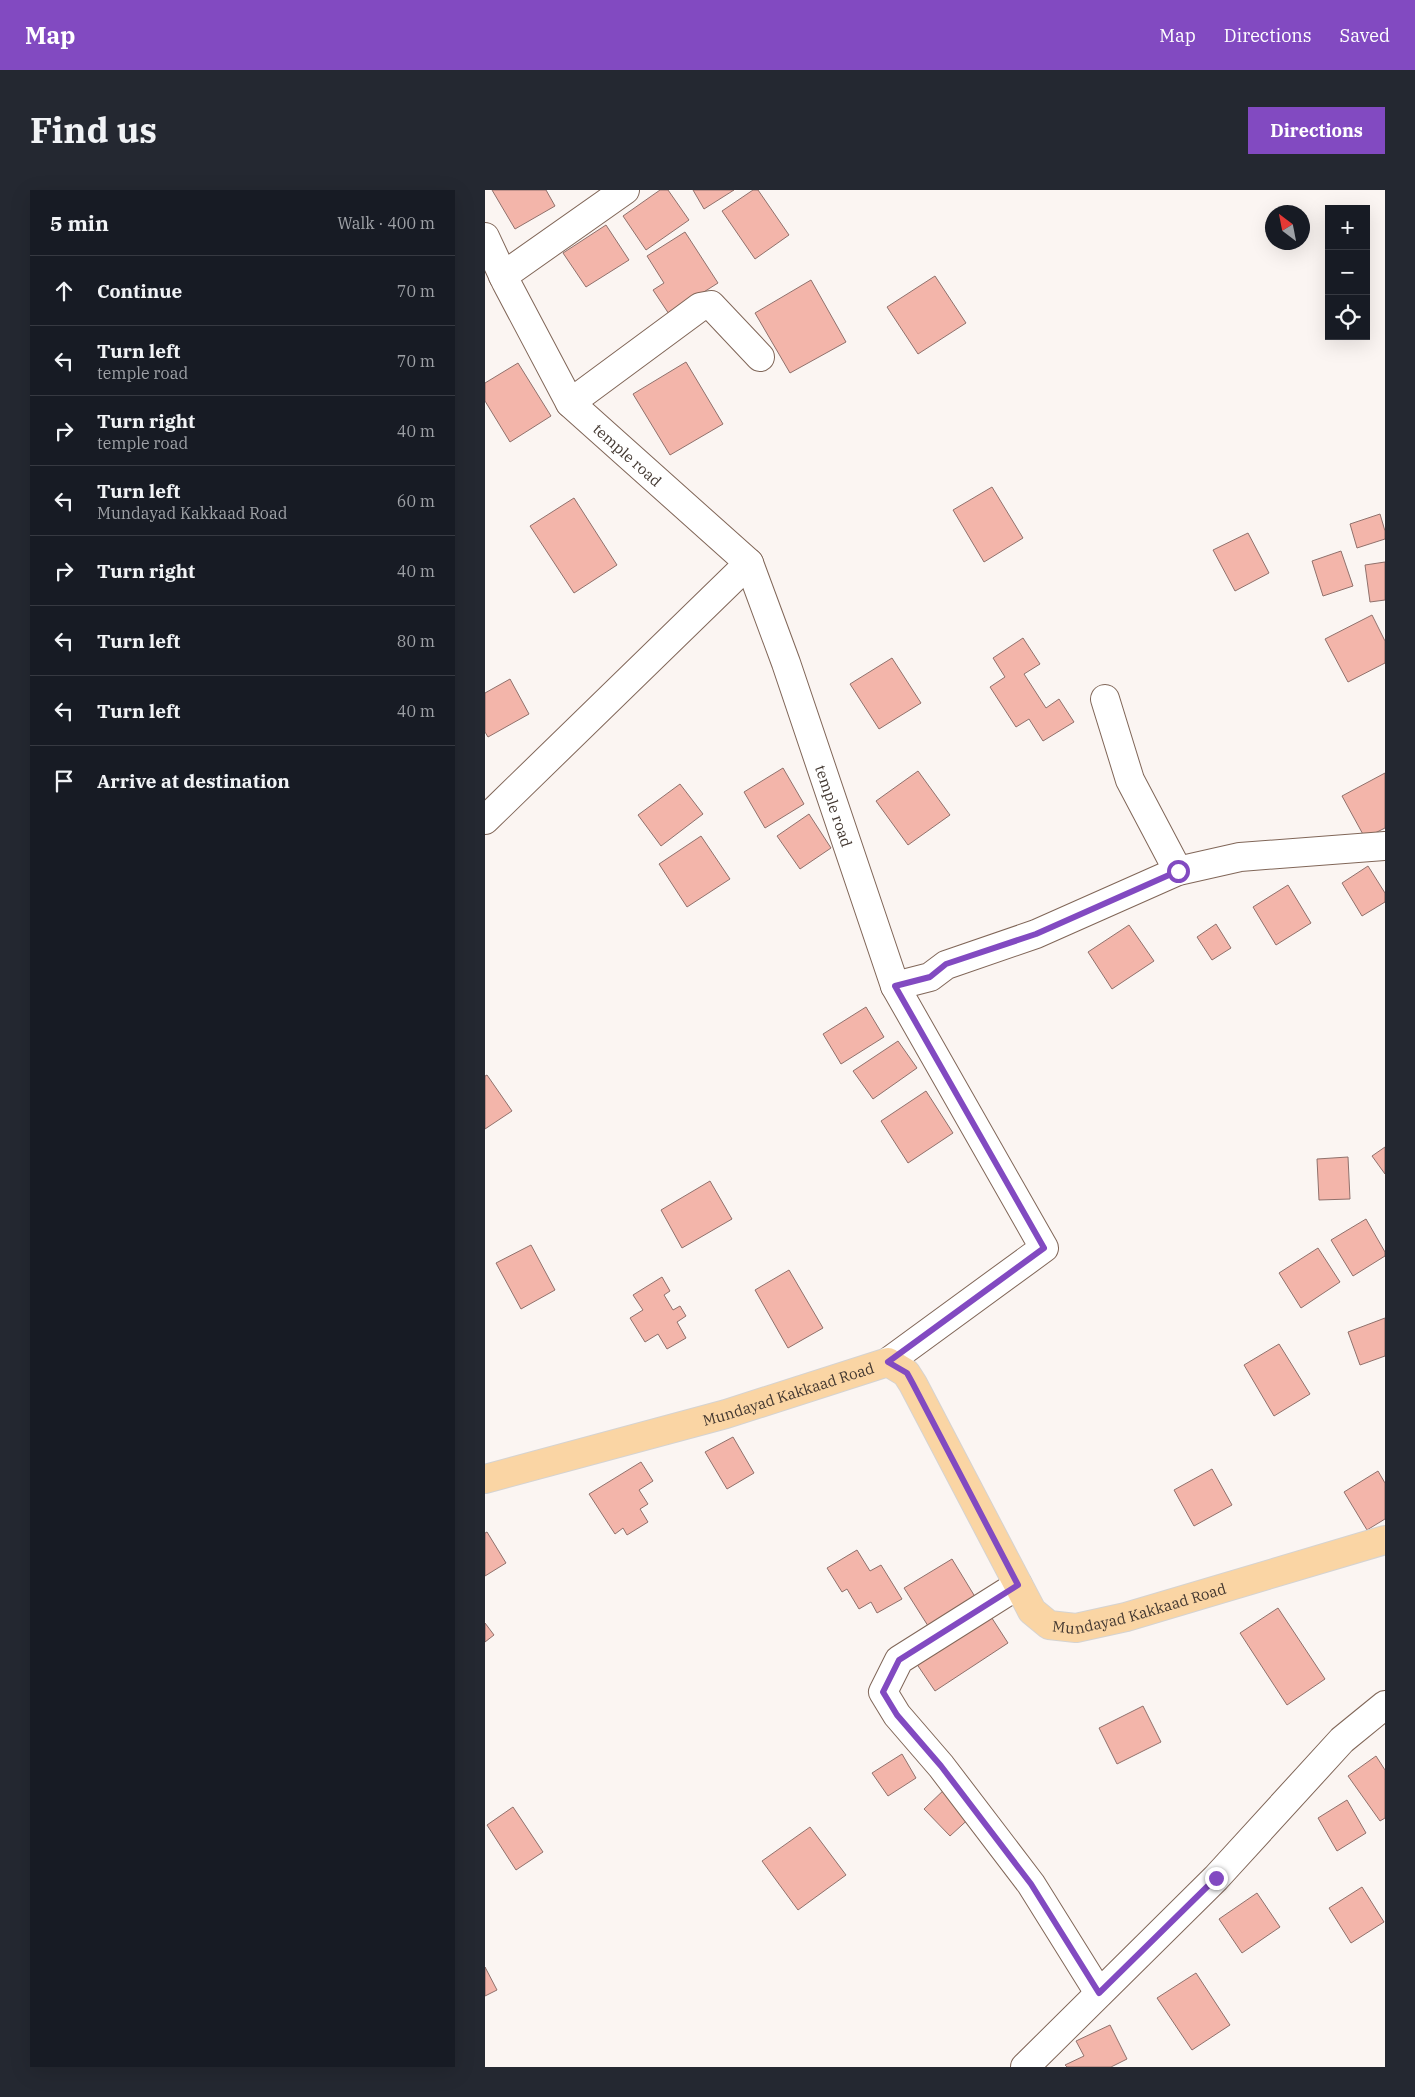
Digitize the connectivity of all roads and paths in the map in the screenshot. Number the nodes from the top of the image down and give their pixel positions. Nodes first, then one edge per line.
1 (625, 190) edge
2 (485, 237) edge
3 (503, 276) junction
4 (760, 358) dead end
5 (570, 403) junction
6 (749, 563) junction
7 (1105, 698) dead end
8 (485, 820) edge
9 (1385, 846) edge
10 (1178, 871) junction
11 (895, 986) junction
12 (888, 1362) junction
13 (485, 1479) edge
14 (1385, 1540) edge
15 (1018, 1585) junction
16 (1385, 1705) edge
17 (1099, 1993) junction
18 (1025, 2067) edge

1 - 3 street
2 - 3 street, temple road
3 - 5 street, temple road
4 - 5 street
5 - 6 street, temple road
6 - 8 street
6 - 11 street, temple road
7 - 10 street
9 - 10 street
10 - 11 street
11 - 12 street, temple road
12 - 13 main road, Mundayad Kakkaad Road
12 - 15 main road, Mundayad Kakkaad Road
14 - 15 main road, Mundayad Kakkaad Road
15 - 17 street
16 - 17 street
17 - 18 street

